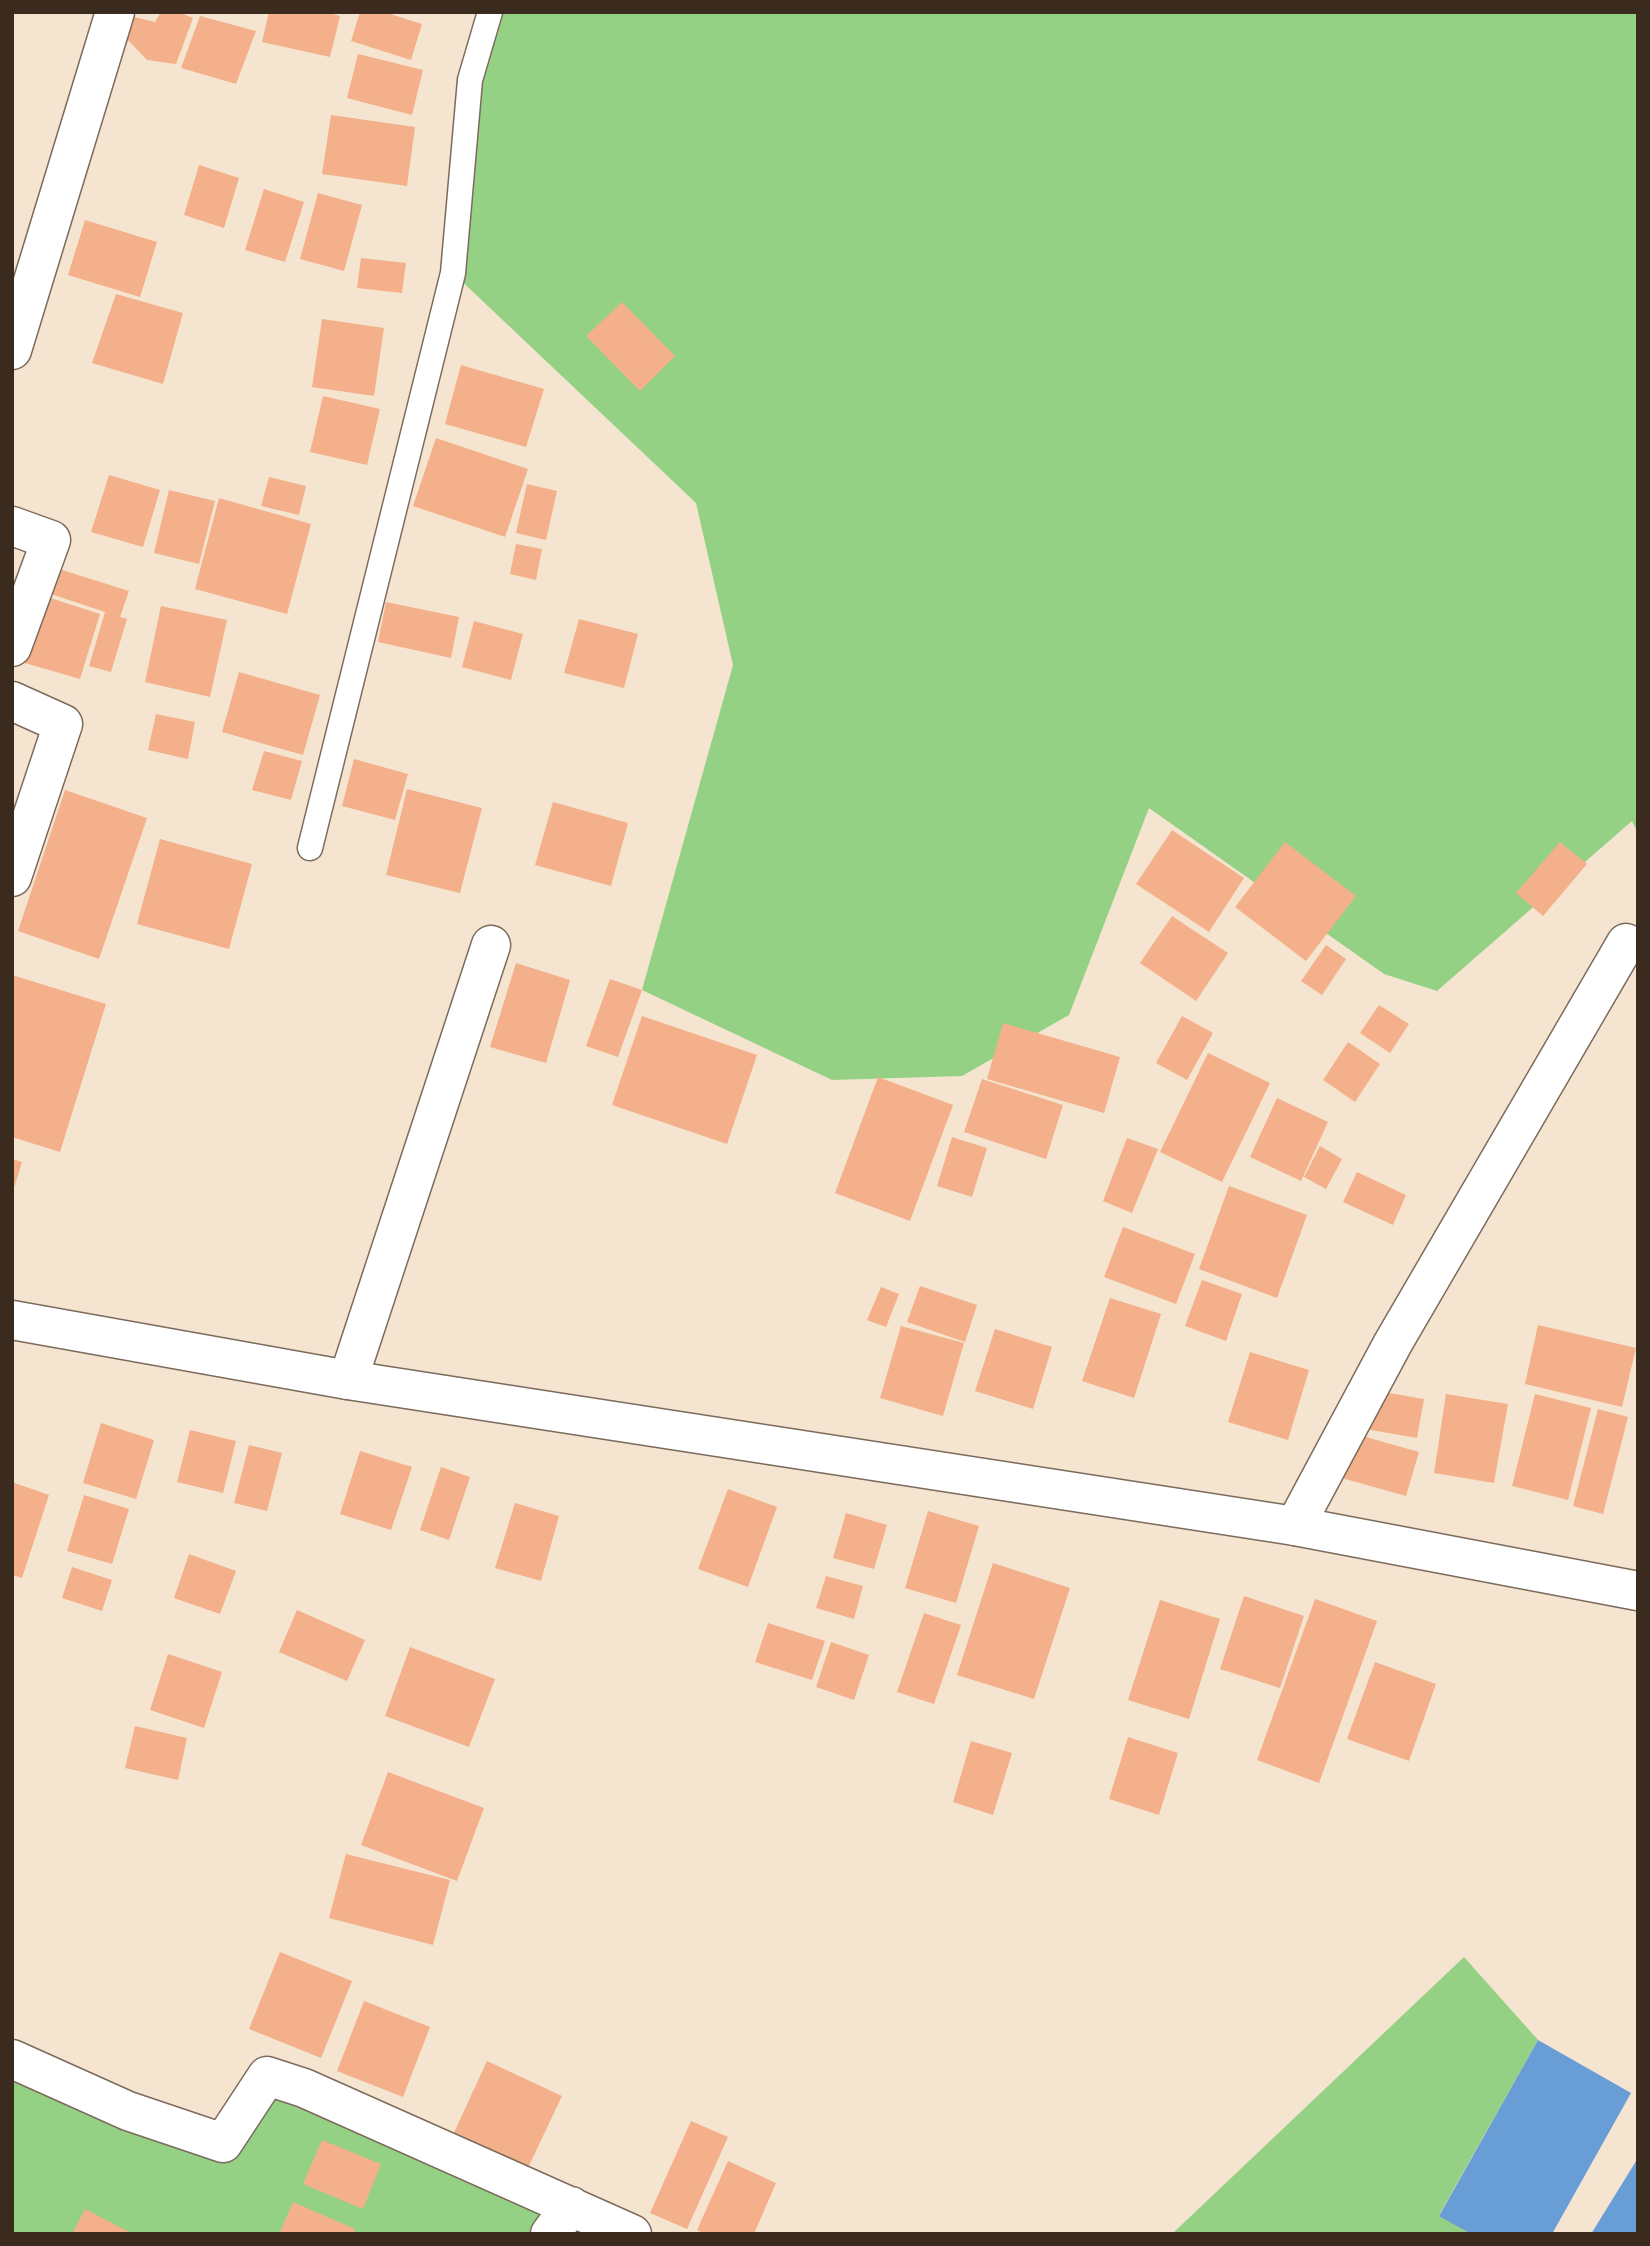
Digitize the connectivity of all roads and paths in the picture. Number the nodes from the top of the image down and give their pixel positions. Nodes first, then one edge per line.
1 (115, 12) edge
2 (490, 12) edge
3 (12, 350) edge
4 (12, 526) edge
5 (12, 647) edge
6 (12, 701) edge
7 (310, 848) dead end
8 (12, 877) edge
9 (1626, 943) dead end
10 (491, 945) dead end
11 (12, 1320) edge
12 (348, 1380) junction
13 (1295, 1526) junction
14 (1638, 1591) edge
15 (12, 2059) edge
16 (561, 2220) edge
17 (632, 2234) edge

1 - 3 street
2 - 7 lane
4 - 5 street
6 - 8 street
9 - 13 street
10 - 12 street
11 - 12 street
12 - 13 street
13 - 14 street
15 - 16 street
16 - 17 street

